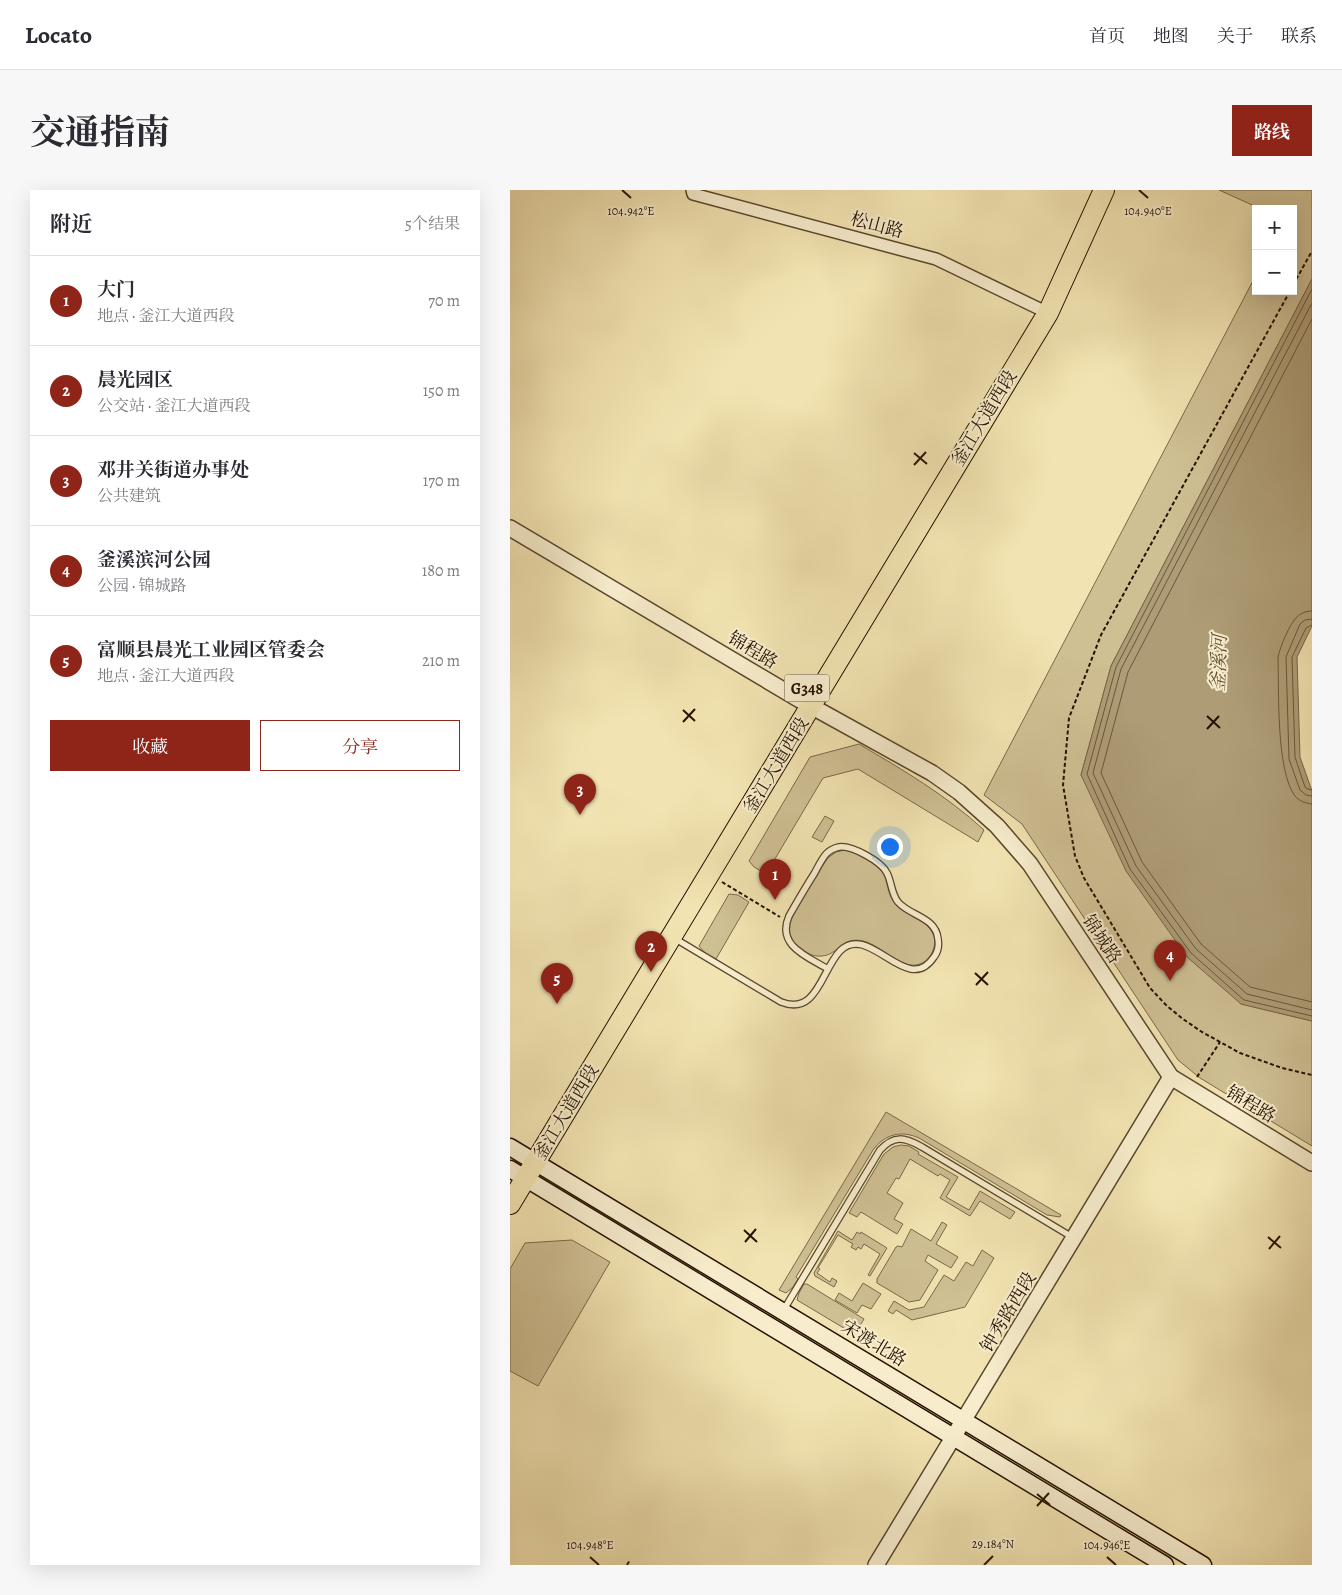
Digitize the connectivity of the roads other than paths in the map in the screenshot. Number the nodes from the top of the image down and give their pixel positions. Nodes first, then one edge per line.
1 (692, 190) edge
2 (1091, 190) edge
3 (1104, 190) edge
4 (1042, 311) junction
5 (510, 528) edge
6 (805, 703) junction
7 (998, 826) joint
8 (672, 937) junction
9 (828, 969) junction
10 (1171, 1077) junction
11 (1312, 1163) edge
12 (519, 1166) edge
13 (510, 1204) edge
14 (1074, 1238) junction
15 (783, 1312) junction
16 (964, 1421) junction
17 (954, 1437) junction
18 (876, 1565) edge
19 (1165, 1565) edge
20 (1203, 1565) edge

1 - 4 street, 松山路
2 - 4 highway, 釜江大道西段 / G348
3 - 4 highway, 釜江大道西段 / G348
4 - 6 highway, 釜江大道西段 / G348
5 - 6 street, 锦程路
6 - 7 street, 锦程路
6 - 8 highway, 釜江大道西段 / G348
6 - 12 highway, 釜江大道西段 / G348
7 - 10 street, 锦城路
8 - 9 lane
8 - 12 highway, 釜江大道西段 / G348
9 - 9 lane
10 - 11 street, 锦程路
10 - 14 street, 钟秀路西段
12 - 13 highway, 釜江大道西段 / G348
12 - 15 main road, 宋渡北路
12 - 17 main road
14 - 15 lane
14 - 16 street, 钟秀路西段
15 - 16 main road, 宋渡北路
16 - 17 street, 钟秀路西段
16 - 20 main road, 宋渡北路
17 - 18 street, 钟秀路西段
17 - 19 main road

